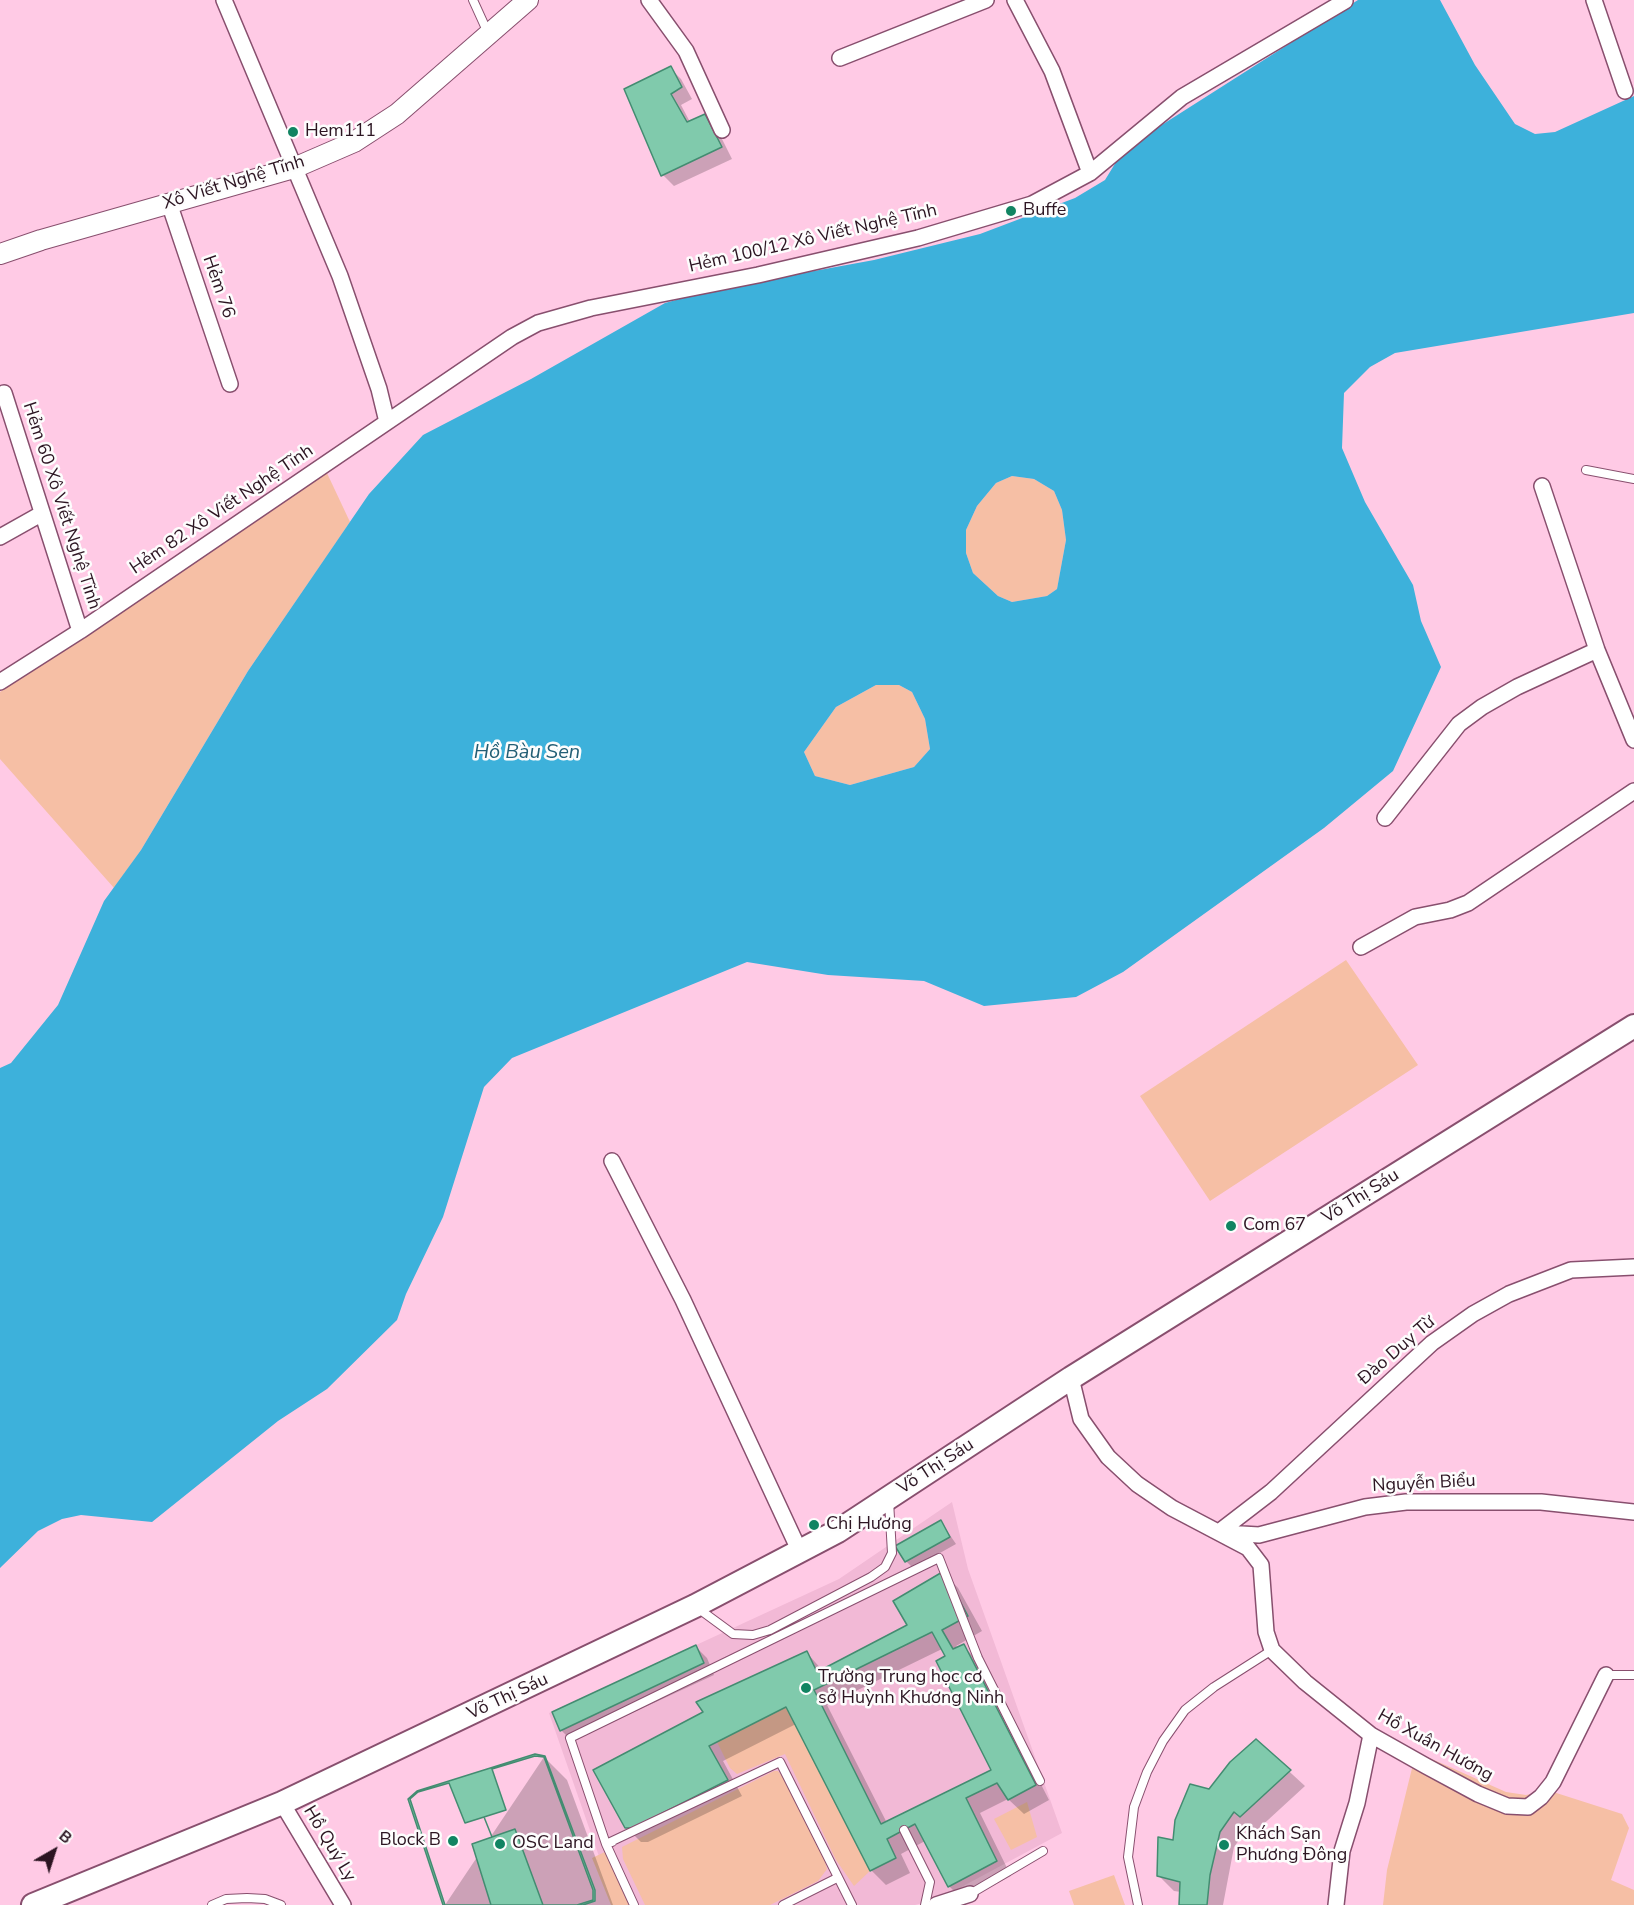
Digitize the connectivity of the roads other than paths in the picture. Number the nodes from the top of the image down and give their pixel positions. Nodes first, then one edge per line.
1 (224, 0) edge
2 (473, 0) edge
3 (528, 0) edge
4 (649, 0) edge
5 (986, 0) edge
6 (1015, 0) edge
7 (1594, 0) edge
8 (1345, 1) edge
9 (489, 34) junction
10 (840, 58) dead end
11 (1625, 91) dead end
12 (722, 130) dead end
13 (294, 168) junction
14 (1090, 174) junction
15 (169, 203) junction
16 (0, 254) edge
17 (538, 323) joint
18 (230, 384) dead end
19 (4, 393) dead end
20 (387, 422) junction
21 (1586, 470) dead end
22 (1634, 479) edge
23 (1542, 486) dead end
24 (41, 514) junction
25 (0, 537) edge
26 (80, 631) junction
27 (1597, 650) junction
28 (0, 681) edge
29 (1634, 740) edge
30 (1634, 791) edge
31 (1385, 818) dead end
32 (1361, 947) dead end
33 (1634, 1026) edge
34 (612, 1161) dead end
35 (1634, 1266) edge
36 (1071, 1378) junction
37 (889, 1498) junction
38 (1634, 1512) edge
39 (1220, 1532) junction
40 (800, 1552) junction
41 (695, 1606) junction
42 (1272, 1650) junction
43 (1606, 1675) joint
44 (1634, 1675) edge
45 (1371, 1735) junction
46 (1040, 1781) dead end
47 (282, 1803) junction
48 (904, 1830) dead end
49 (609, 1843) junction
50 (1043, 1851) dead end
51 (837, 1878) junction
52 (970, 1893) joint
53 (33, 1905) edge
54 (212, 1905) edge
55 (281, 1905) edge
56 (344, 1905) edge
57 (634, 1905) edge
58 (783, 1905) edge
59 (852, 1905) edge
60 (925, 1905) edge
61 (936, 1905) edge
62 (1138, 1905) edge
63 (1336, 1905) edge

1 - 13 street
2 - 9 lane
3 - 9 street, Xô Viết Nghệ Tĩnh
4 - 12 street
5 - 10 street
6 - 14 street
7 - 11 street
8 - 14 street, Hẻm 100/12 Xô Viết Nghệ Tĩnh
9 - 13 street, Xô Viết Nghệ Tĩnh
13 - 15 street, Xô Viết Nghệ Tĩnh
13 - 20 street
14 - 17 street, Hẻm 100/12 Xô Viết Nghệ Tĩnh
15 - 16 street, Xô Viết Nghệ Tĩnh
15 - 18 street, Hẻm 76
17 - 20 street, Hẻm 82 Xô Viết Nghệ Tĩnh
19 - 24 street, Hẻm 60 Xô Viết Nghệ Tĩnh
20 - 26 street, Hẻm 82 Xô Viết Nghệ Tĩnh
21 - 22 lane
23 - 27 street
24 - 25 street
24 - 26 street, Hẻm 60 Xô Viết Nghệ Tĩnh
26 - 28 street, Hẻm 82 Xô Viết Nghệ Tĩnh
27 - 29 street
27 - 31 street
30 - 32 street
33 - 36 main road, Võ Thị Sáu
34 - 40 street
35 - 39 street, Đào Duy Từ
36 - 37 main road, Võ Thị Sáu
36 - 39 street
37 - 40 main road, Võ Thị Sáu
37 - 41 lane
38 - 39 street, Nguyễn Biểu
39 - 42 street
40 - 41 main road, Võ Thị Sáu
41 - 47 main road, Võ Thị Sáu
42 - 45 street, Hồ Xuân Hương
42 - 62 lane
43 - 44 lane
43 - 45 street, Hồ Xuân Hương
45 - 63 street
46 - 49 lane
47 - 53 main road, Võ Thị Sáu
47 - 56 street, Hồ Quý Ly
48 - 60 lane
49 - 51 lane
49 - 57 lane
50 - 52 lane
51 - 58 lane
51 - 59 lane
52 - 61 street
54 - 55 lane

